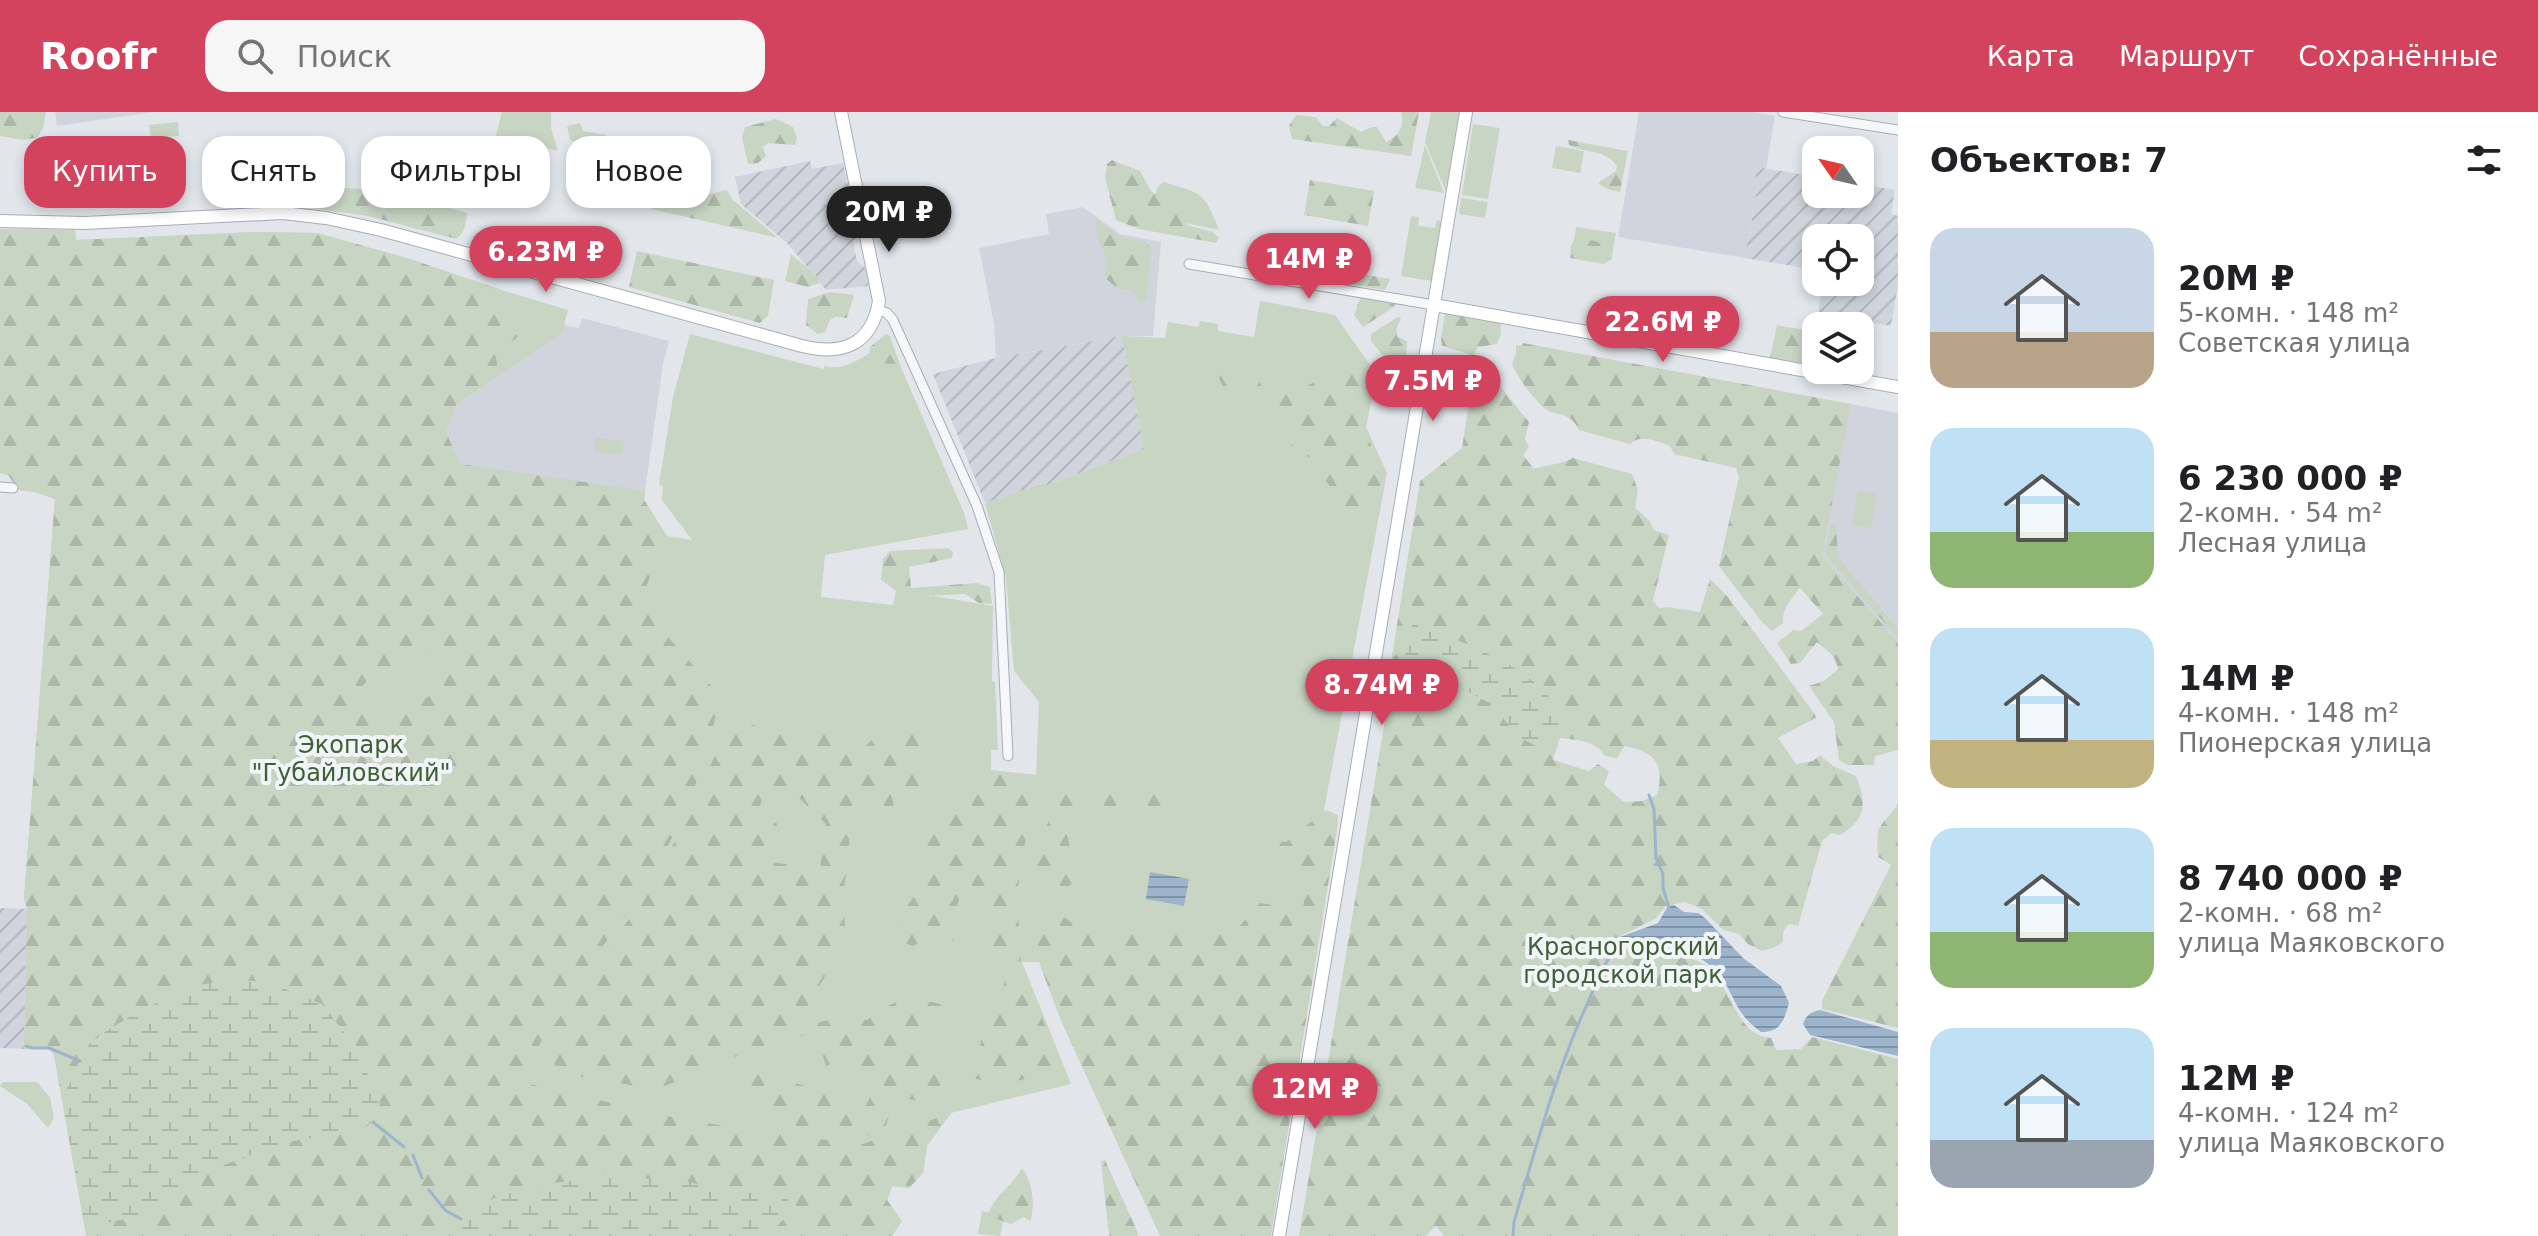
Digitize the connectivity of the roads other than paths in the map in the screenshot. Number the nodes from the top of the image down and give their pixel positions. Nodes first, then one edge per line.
1 (841, 112) edge
2 (1466, 112) edge
3 (1783, 112) edge
4 (1898, 130) edge
5 (0, 221) edge
6 (1189, 264) dead end
7 (1434, 305) junction
8 (878, 310) junction
9 (1898, 387) edge
10 (0, 487) edge
11 (13, 488) dead end
12 (1008, 756) dead end
13 (1279, 1236) edge

1 - 8 street
2 - 7 street
3 - 4 street
5 - 8 street
6 - 7 street
7 - 9 street
7 - 13 street
8 - 12 street
10 - 11 street

